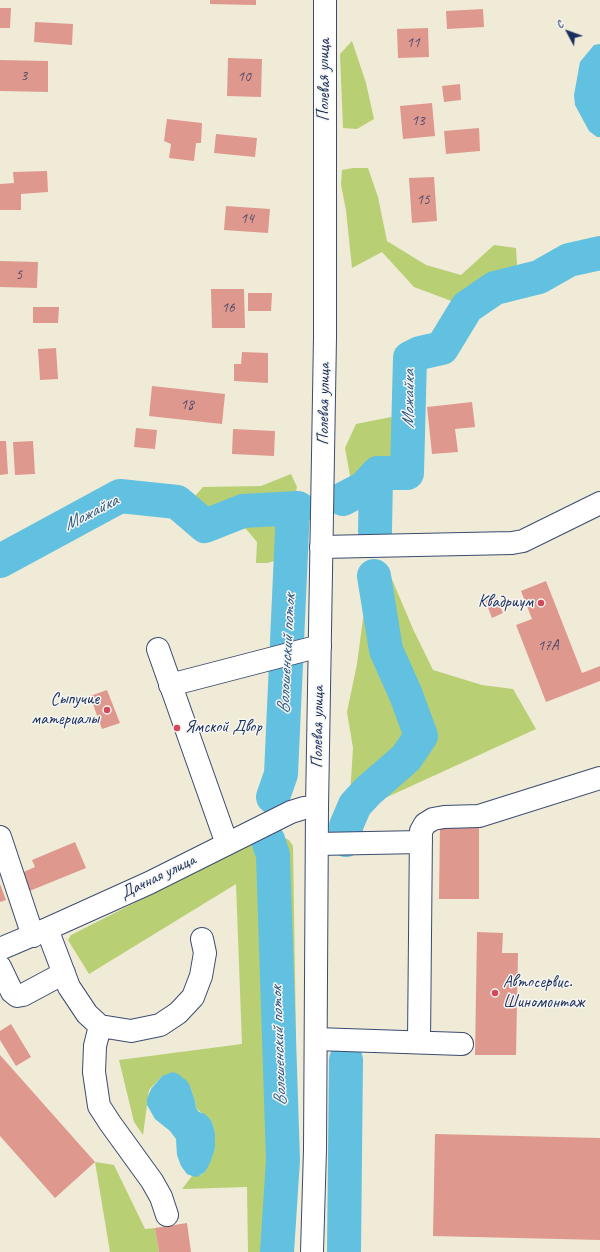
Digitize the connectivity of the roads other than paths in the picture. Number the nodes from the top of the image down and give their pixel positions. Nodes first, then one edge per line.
1 (325, 0) edge
2 (600, 503) edge
3 (321, 547) junction
4 (320, 646) junction
5 (158, 649) dead end
6 (170, 685) junction
7 (600, 778) edge
8 (317, 807) junction
9 (0, 837) edge
10 (421, 842) junction
11 (227, 844) junction
12 (317, 844) junction
13 (40, 932) junction
14 (202, 939) dead end
15 (0, 949) edge
16 (0, 967) edge
17 (64, 973) junction
18 (100, 1026) junction
19 (316, 1039) junction
20 (419, 1042) junction
21 (462, 1044) dead end
22 (167, 1215) dead end
23 (312, 1252) edge

1 - 3 main road, Полевая улица
2 - 3 main road
3 - 4 main road, Полевая улица
4 - 6 main road
4 - 8 main road, Полевая улица
5 - 6 main road
6 - 11 main road
7 - 10 main road
8 - 11 main road, Дачная улица
8 - 12 main road, Полевая улица
9 - 13 main road
10 - 12 main road
10 - 20 main road
11 - 13 main road, Дачная улица
12 - 19 main road, Полевая улица
13 - 15 main road, Дачная улица
13 - 17 main road
14 - 18 main road
16 - 17 main road
17 - 18 main road
18 - 22 main road
19 - 20 main road
19 - 23 main road, Полевая улица
20 - 21 main road

